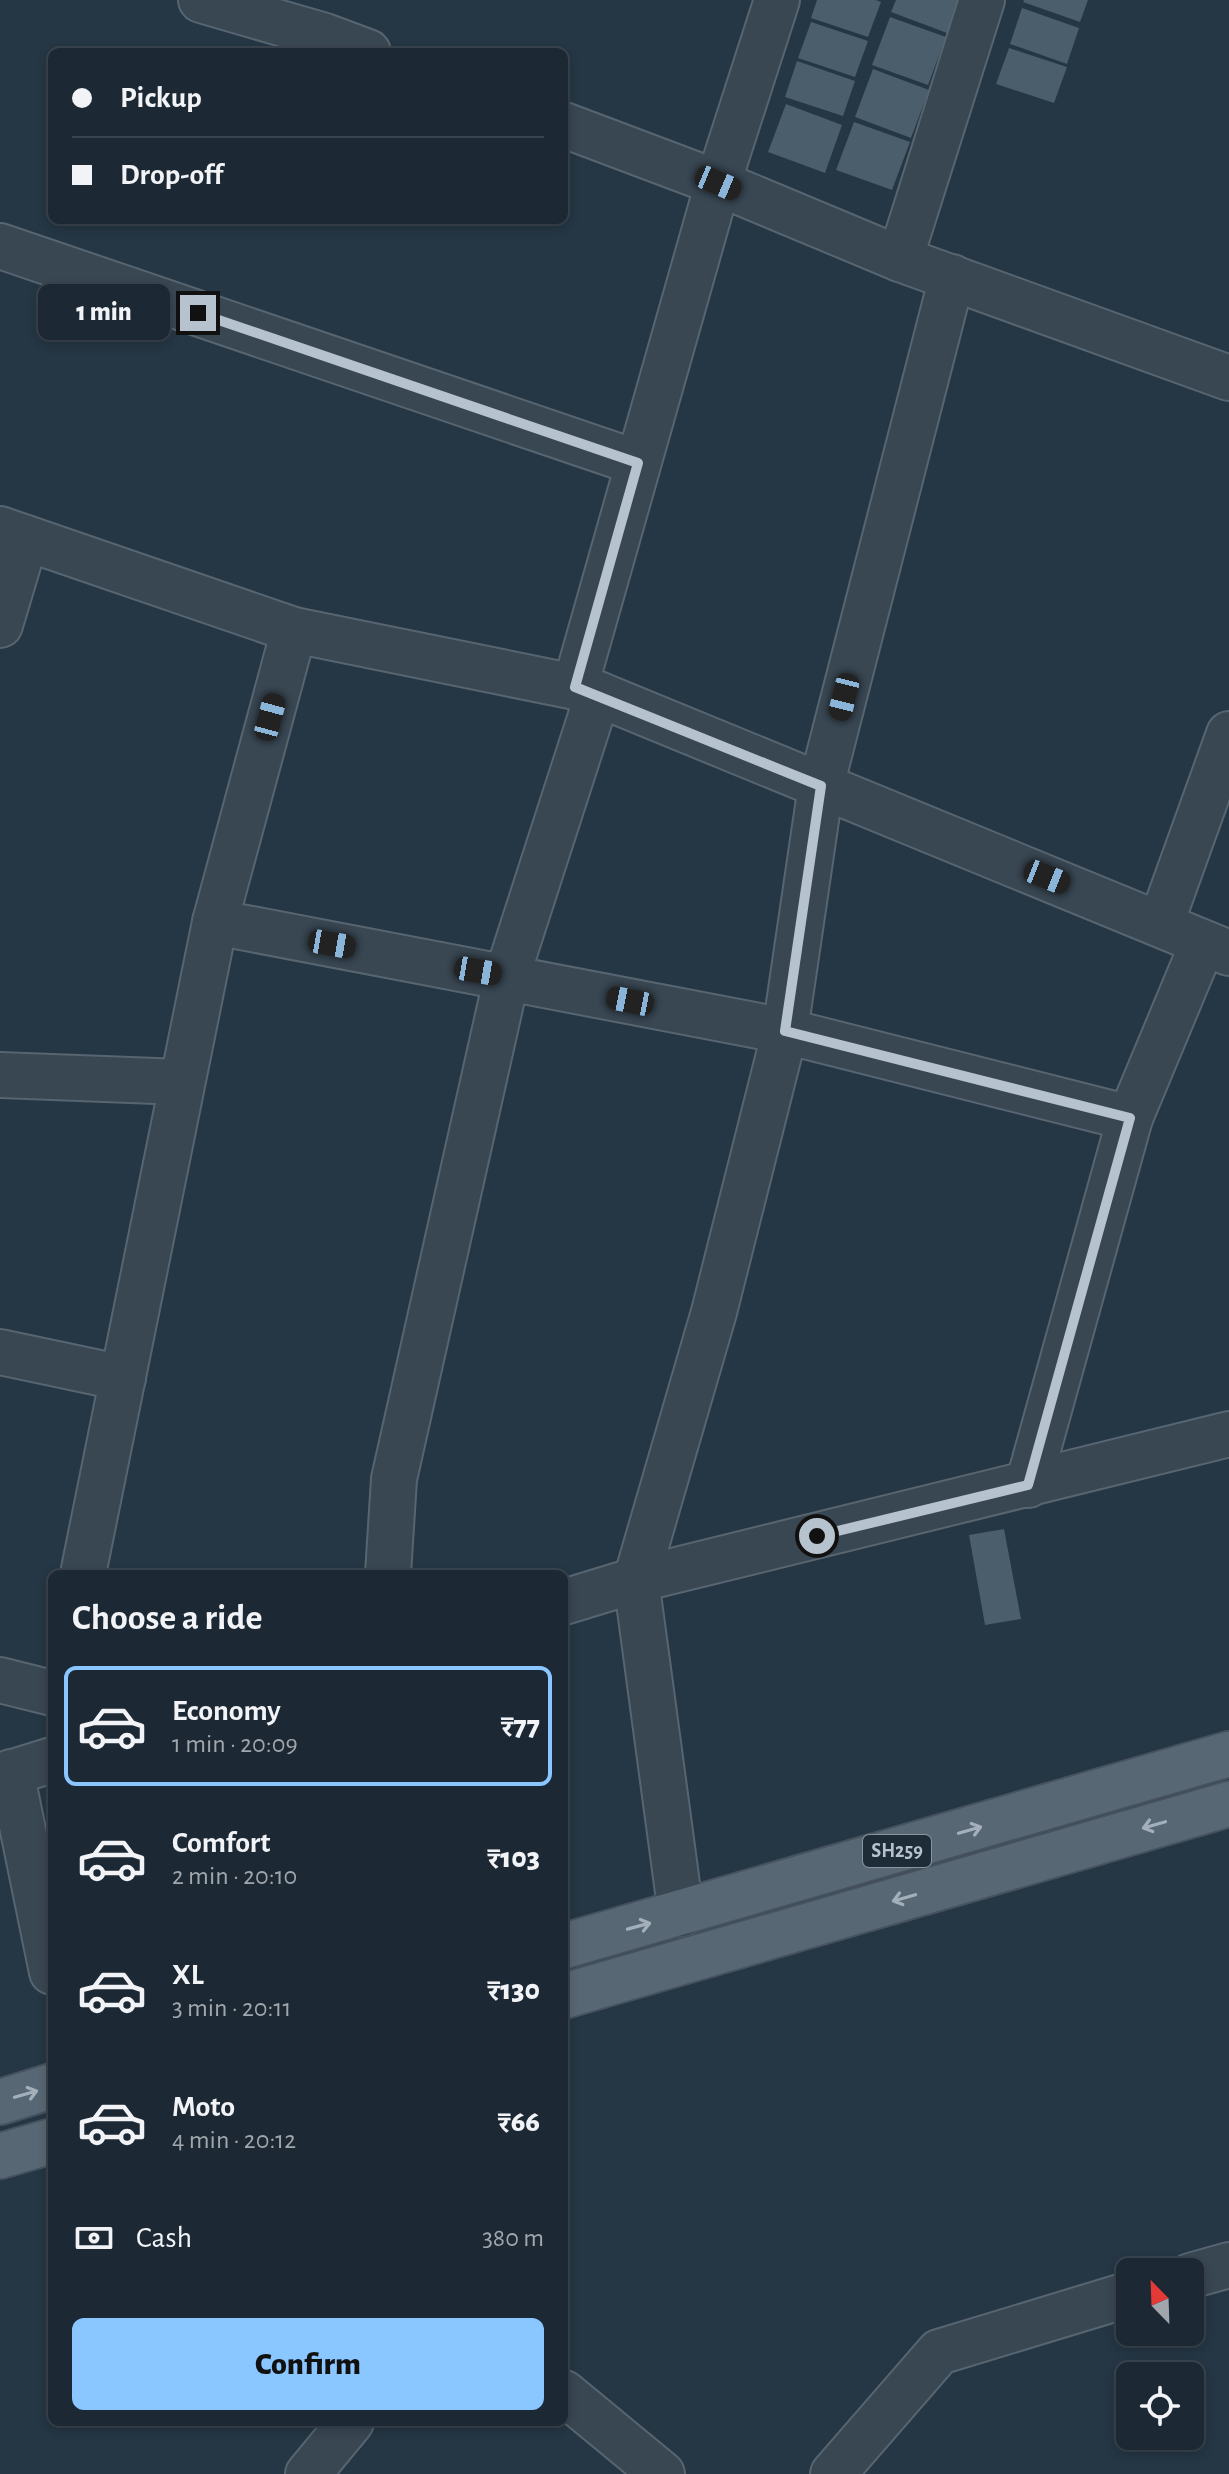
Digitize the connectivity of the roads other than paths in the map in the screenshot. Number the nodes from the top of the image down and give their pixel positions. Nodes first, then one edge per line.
1 (201, 0) edge
2 (777, 0) edge
3 (982, 0) edge
4 (357, 48) edge
5 (568, 127) edge
6 (718, 183) junction
7 (0, 246) edge
8 (900, 259) junction
9 (952, 277) junction
10 (1229, 378) edge
11 (638, 463) junction
12 (13, 533) edge
13 (0, 625) edge
14 (294, 630) junction
15 (587, 691) junction
16 (1229, 734) edge
17 (821, 786) junction
18 (215, 922) junction
19 (1161, 923) junction
20 (1216, 948) edge
21 (507, 976) junction
22 (785, 1031) junction
23 (0, 1075) edge
24 (182, 1082) junction
25 (1130, 1118) junction
26 (0, 1352) edge
27 (123, 1378) junction
28 (1229, 1434) edge
29 (1028, 1485) junction
30 (84, 1570) edge
31 (388, 1570) edge
32 (636, 1580) junction
33 (568, 1601) edge
34 (0, 1680) edge
35 (48, 1692) edge
36 (1229, 1754) edge
37 (48, 1761) edge
38 (6, 1774) edge
39 (1229, 1804) edge
40 (681, 1914) junction
41 (568, 1945) edge
42 (48, 1955) edge
43 (568, 1995) edge
44 (48, 2087) edge
45 (0, 2102) edge
46 (48, 2142) edge
47 (0, 2156) edge
48 (1229, 2265) edge
49 (1204, 2272) edge
50 (1116, 2298) edge
51 (568, 2396) edge
52 (348, 2426) edge
53 (308, 2474) edge
54 (662, 2474) edge
55 (833, 2474) edge

1 - 4 street
2 - 6 street
3 - 8 street
5 - 6 street
6 - 8 street
6 - 11 street
7 - 11 street
8 - 9 street
9 - 10 street
9 - 17 street
11 - 15 street
12 - 13 street
12 - 14 street
14 - 15 street
14 - 18 street
15 - 17 street
15 - 21 street
16 - 19 street
17 - 19 street
17 - 22 street
18 - 21 street
18 - 24 street
19 - 20 street
20 - 25 street
21 - 22 street
21 - 31 street
22 - 25 street
22 - 32 street
23 - 24 street
24 - 27 street
25 - 29 street
26 - 27 street
27 - 30 street
28 - 29 street
29 - 32 street
32 - 33 street
32 - 40 street
34 - 35 street
40 -> 36 main road, SH259
37 - 38 street
38 - 42 street
39 -> 43 main road, SH259
41 -> 40 main road, SH259
45 -> 44 main road
46 - 47 main road
48 - 49 street
50 - 55 street
51 - 54 street
52 - 53 street

